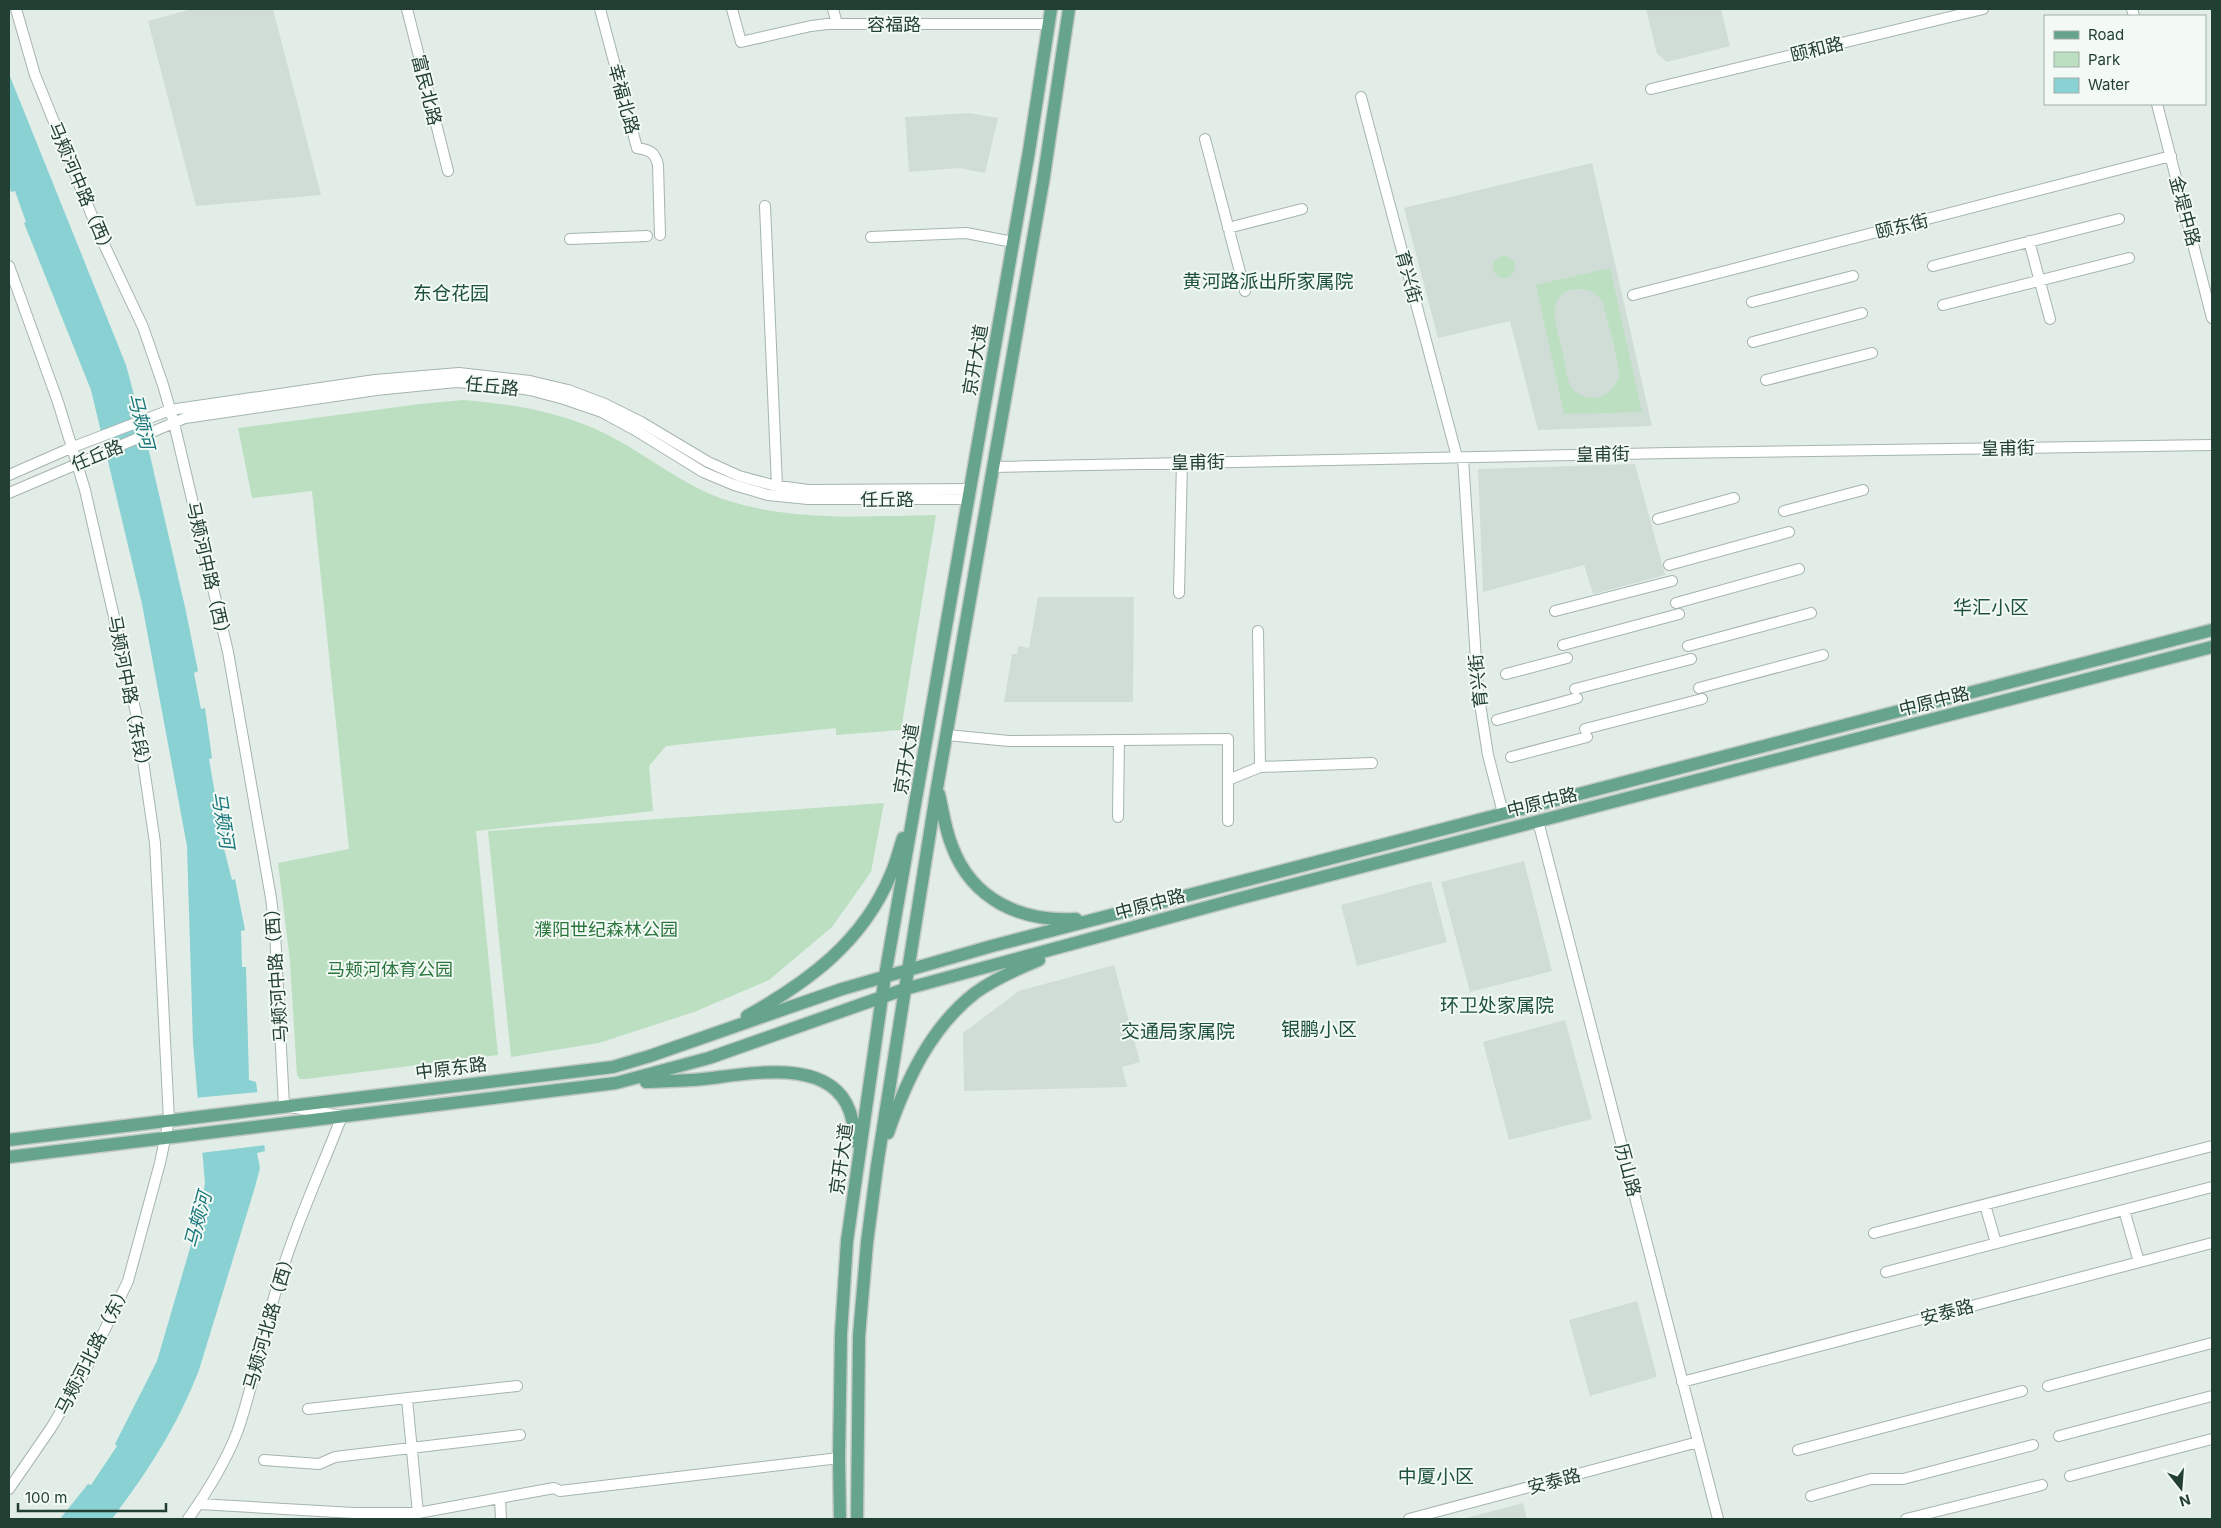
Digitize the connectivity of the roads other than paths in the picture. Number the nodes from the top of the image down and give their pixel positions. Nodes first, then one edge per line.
1 (16, 9) edge
2 (407, 9) edge
3 (600, 9) edge
4 (732, 9) edge
5 (834, 9) edge
6 (1050, 9) edge
7 (1069, 9) edge
8 (1983, 9) edge
9 (837, 24) junction
10 (1049, 24) junction
11 (1651, 89) dead end
12 (1361, 97) dead end
13 (2157, 105) edge
14 (1205, 139) dead end
15 (2170, 156) junction
16 (448, 170) dead end
17 (765, 206) dead end
18 (1302, 209) dead end
19 (2119, 219) dead end
20 (1228, 228) junction
21 (660, 235) dead end
22 (647, 236) dead end
23 (871, 237) dead end
24 (570, 239) dead end
25 (2029, 241) junction
26 (1013, 242) junction
27 (2129, 258) dead end
28 (9, 266) edge
29 (1933, 266) dead end
30 (1853, 276) dead end
31 (2040, 281) junction
32 (1245, 291) dead end
33 (1633, 295) dead end
34 (1752, 302) dead end
35 (1943, 305) dead end
36 (1862, 313) dead end
37 (2212, 318) edge
38 (2050, 319) dead end
39 (1753, 342) dead end
40 (1872, 353) dead end
41 (1766, 380) dead end
42 (170, 410) junction
43 (174, 423) junction
44 (2212, 445) edge
45 (73, 447) junction
46 (1460, 458) junction
47 (1182, 462) junction
48 (78, 463) junction
49 (993, 468) junction
50 (9, 475) edge
51 (777, 486) junction
52 (1863, 490) dead end
53 (9, 492) edge
54 (969, 494) junction
55 (1734, 498) dead end
56 (1784, 511) dead end
57 (1658, 519) dead end
58 (1789, 532) dead end
59 (1669, 565) dead end
60 (1799, 569) dead end
61 (1672, 581) dead end
62 (1180, 593) dead end
63 (1676, 603) dead end
64 (1555, 611) dead end
65 (1811, 613) dead end
66 (1679, 614) dead end
67 (2212, 630) edge
68 (1258, 631) dead end
69 (1563, 645) dead end
70 (1688, 646) dead end
71 (2212, 647) edge
72 (1823, 655) dead end
73 (1567, 658) dead end
74 (1691, 659) dead end
75 (1506, 674) dead end
76 (1699, 688) dead end
77 (1702, 699) dead end
78 (1497, 720) dead end
79 (948, 735) junction
80 (1119, 740) junction
81 (1511, 757) dead end
82 (1372, 763) dead end
83 (1260, 767) junction
84 (1228, 780) junction
85 (938, 788) junction
86 (917, 798) junction
87 (1503, 813) junction
88 (1118, 817) dead end
89 (1228, 821) dead end
90 (1538, 822) junction
91 (1103, 917) junction
92 (1116, 932) junction
93 (908, 969) junction
94 (885, 976) junction
95 (905, 989) junction
96 (882, 996) junction
97 (718, 1032) junction
98 (616, 1083) junction
99 (284, 1106) junction
100 (342, 1116) junction
101 (169, 1120) junction
102 (164, 1138) junction
103 (9, 1140) edge
104 (2212, 1146) edge
105 (9, 1157) edge
106 (877, 1166) junction
107 (2212, 1187) edge
108 (853, 1193) junction
109 (1986, 1205) junction
110 (2124, 1210) junction
111 (1874, 1233) dead end
112 (1996, 1243) junction
113 (2212, 1243) edge
114 (2139, 1262) junction
115 (1886, 1272) dead end
116 (2212, 1342) edge
117 (1682, 1382) junction
118 (517, 1386) dead end
119 (2048, 1386) dead end
120 (2022, 1392) dead end
121 (2212, 1396) edge
122 (407, 1399) junction
123 (308, 1408) dead end
124 (520, 1436) dead end
125 (2059, 1436) dead end
126 (2212, 1439) edge
127 (1698, 1442) junction
128 (2033, 1445) dead end
129 (411, 1448) junction
130 (1798, 1450) dead end
131 (839, 1458) junction
132 (264, 1460) dead end
133 (2070, 1476) dead end
134 (2042, 1485) dead end
135 (9, 1488) edge
136 (1810, 1496) dead end
137 (500, 1498) junction
138 (199, 1504) junction
139 (418, 1513) junction
140 (354, 1516) edge
141 (188, 1519) edge
142 (501, 1519) edge
143 (840, 1519) edge
144 (857, 1519) edge
145 (1409, 1519) edge
146 (1718, 1519) edge
147 (1906, 1519) edge

1 - 42 street, 马颊河中路（西）
2 - 16 street, 富民北路
3 - 21 street, 幸福北路
4 - 9 street, 容福路
5 - 9 street
6 - 10 main road, 京开大道
7 - 49 main road, 京开大道
8 - 11 street, 颐和路
9 - 10 street, 容福路
10 - 26 main road, 京开大道
12 - 46 street, 育兴街
13 - 15 street, 金堤中路
14 - 20 street
15 - 33 street, 颐东街
15 - 37 street, 金堤中路
17 - 51 street
18 - 20 street
19 - 25 street
20 - 32 street
22 - 24 street
23 - 26 street
25 - 29 street
25 - 31 street
26 - 54 main road, 京开大道
27 - 31 street
28 - 45 street, 马颊河中路（东段）
30 - 34 street
31 - 35 street
31 - 38 street
36 - 39 street
40 - 41 street
42 - 43 street, 马颊河中路（西）
42 - 45 street, 任丘路
42 - 51 street, 任丘路
43 - 48 street, 任丘路
43 - 54 street, 任丘路
43 - 99 street, 马颊河中路（西）
44 - 46 street, 皇甫街
45 - 48 street, 马颊河中路（东段）
45 - 50 street, 任丘路
46 - 47 street, 皇甫街
46 - 87 street, 育兴街
47 - 49 street, 皇甫街
47 - 62 street
48 - 53 street, 任丘路
48 - 101 street, 马颊河中路（东段）
49 - 79 main road, 京开大道
51 - 54 street, 任丘路
52 - 56 street
54 - 86 main road, 京开大道
55 - 57 street
58 - 59 street
60 - 63 street
61 - 64 street
65 - 70 street
66 - 69 street
67 - 87 main road, 中原中路
68 - 83 street
71 - 90 main road, 中原中路
72 - 76 street
73 - 75 street
74 - 78 street
77 - 81 street
79 - 80 street
79 - 85 main road, 京开大道
80 - 84 street
80 - 88 street
82 - 83 street
83 - 84 street
84 - 89 street
85 - 91 main road
85 - 93 main road, 京开大道
86 - 94 main road, 京开大道
86 - 97 main road
87 - 91 main road, 中原中路
90 - 92 main road, 中原中路
90 - 117 street, 历山路
91 - 93 main road, 中原中路
92 - 95 main road, 中原中路
92 - 106 main road
93 - 94 main road, 中原中路
93 - 95 main road, 京开大道
94 - 96 main road, 京开大道
94 - 97 main road, 中原东路
95 - 96 main road, 中原中路
95 - 106 main road, 京开大道
96 - 98 main road, 中原东路
96 - 108 main road, 京开大道
97 - 99 main road, 中原东路
98 - 100 main road, 中原东路
98 - 108 main road
99 - 100 street
99 - 101 main road, 中原东路
100 - 102 main road, 中原东路
100 - 138 street, 马颊河北路（西）
101 - 102 street, 马颊河中路（东段）
101 - 103 main road, 中原东路
102 - 105 main road, 中原东路
102 - 135 street, 马颊河北路（东）
104 - 109 street
106 - 144 main road, 京开大道
107 - 110 street
108 - 131 main road, 京开大道
109 - 111 street
109 - 112 street
110 - 112 street
110 - 114 street
112 - 115 street
113 - 114 street, 安泰路
114 - 117 street, 安泰路
116 - 119 street
117 - 127 street, 历山路
118 - 122 street
120 - 130 street
121 - 125 street
122 - 123 street
122 - 129 street
124 - 129 street
126 - 133 street
127 - 145 street, 安泰路
127 - 146 street, 历山路
128 - 136 street
129 - 132 street
129 - 139 street
131 - 137 street
131 - 143 main road, 京开大道
134 - 147 street
137 - 139 street
137 - 142 street
138 - 140 street
138 - 141 street, 马颊河北路（西）
139 - 140 street

